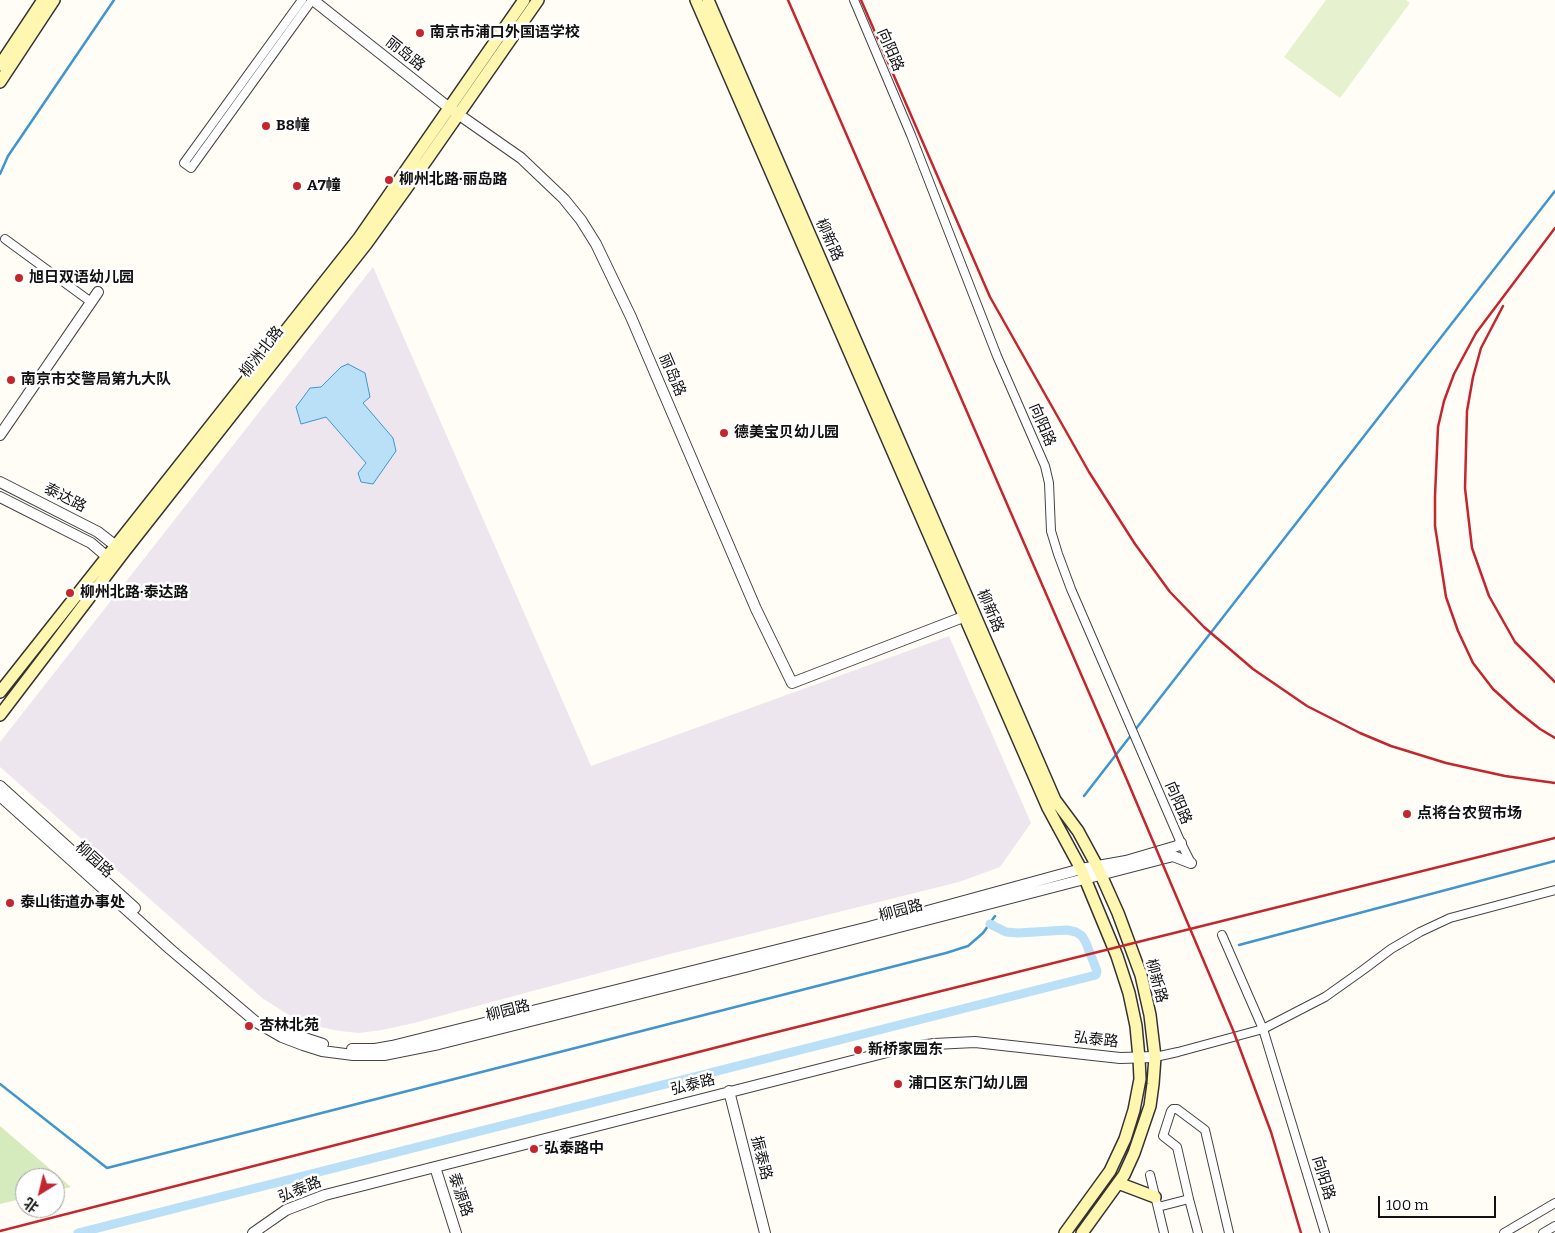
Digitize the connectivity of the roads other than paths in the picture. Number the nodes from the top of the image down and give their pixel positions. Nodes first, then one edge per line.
1 (43, 0) edge
2 (54, 0) edge
3 (302, 0) edge
4 (312, 0) edge
5 (524, 0) edge
6 (538, 0) edge
7 (696, 0) edge
8 (708, 0) edge
9 (854, 0) edge
10 (0, 65) edge
11 (0, 82) edge
12 (448, 107) junction
13 (459, 114) junction
14 (5, 239) dead end
15 (98, 292) dead end
16 (91, 302) junction
17 (0, 435) edge
18 (0, 482) edge
19 (0, 497) edge
20 (119, 548) junction
21 (110, 560) junction
22 (970, 615) junction
23 (0, 692) edge
24 (0, 715) edge
25 (0, 786) edge
26 (0, 796) edge
27 (1181, 843) junction
28 (1191, 863) joint
29 (1099, 870) junction
30 (1083, 874) junction
31 (1555, 890) edge
32 (1222, 934) dead end
33 (1263, 1029) junction
34 (1155, 1057) junction
35 (1139, 1058) junction
36 (729, 1091) junction
37 (434, 1168) junction
38 (1150, 1175) dead end
39 (1118, 1183) junction
40 (1190, 1199) junction
41 (1156, 1202) junction
42 (1555, 1203) edge
43 (1555, 1226) edge
44 (252, 1233) edge
45 (456, 1233) edge
46 (765, 1233) edge
47 (1065, 1233) edge
48 (1082, 1233) edge
49 (1164, 1233) edge
50 (1198, 1233) edge
51 (1229, 1233) edge
52 (1325, 1233) edge
53 (1504, 1233) edge
54 (1543, 1233) edge

1 - 10 main road
2 - 11 main road
3 - 4 street
4 - 12 street, 丽岛路
5 - 12 main road, 柳洲北路
6 - 13 main road, 柳洲北路
7 - 22 main road, 柳新路
8 - 22 main road, 柳新路
9 - 27 street, 向阳路
12 - 13 street, 丽岛路
12 - 20 main road, 柳洲北路
13 - 20 main road, 柳洲北路
13 - 22 street, 丽岛路
14 - 16 street
15 - 16 street
16 - 17 street
18 - 20 street, 泰达路
19 - 21 street, 泰达路
20 - 21 main road, 柳洲北路
21 - 23 main road, 柳洲北路
21 - 24 main road, 柳洲北路
22 - 29 main road, 柳新路
22 - 30 main road, 柳新路
25 - 30 street, 柳园路
26 - 30 street, 柳园路
27 - 28 street, 向阳路
27 - 29 street
28 - 29 street
29 - 30 street
29 - 34 main road, 柳新路
30 - 35 main road, 柳新路
31 - 33 street
32 - 33 street, 向阳路
33 - 34 street
33 - 52 street, 向阳路
34 - 35 street, 弘泰路
34 - 39 main road, 柳新路
35 - 36 street, 弘泰路
35 - 47 main road, 柳新路
36 - 37 street, 弘泰路
36 - 46 street, 振泰路
37 - 44 street, 弘泰路
37 - 45 street, 泰源路
38 - 41 street
39 - 41 main road
39 - 48 main road, 柳新路
40 - 41 street
40 - 50 street
40 - 51 street
41 - 49 street
42 - 53 street
43 - 54 street

